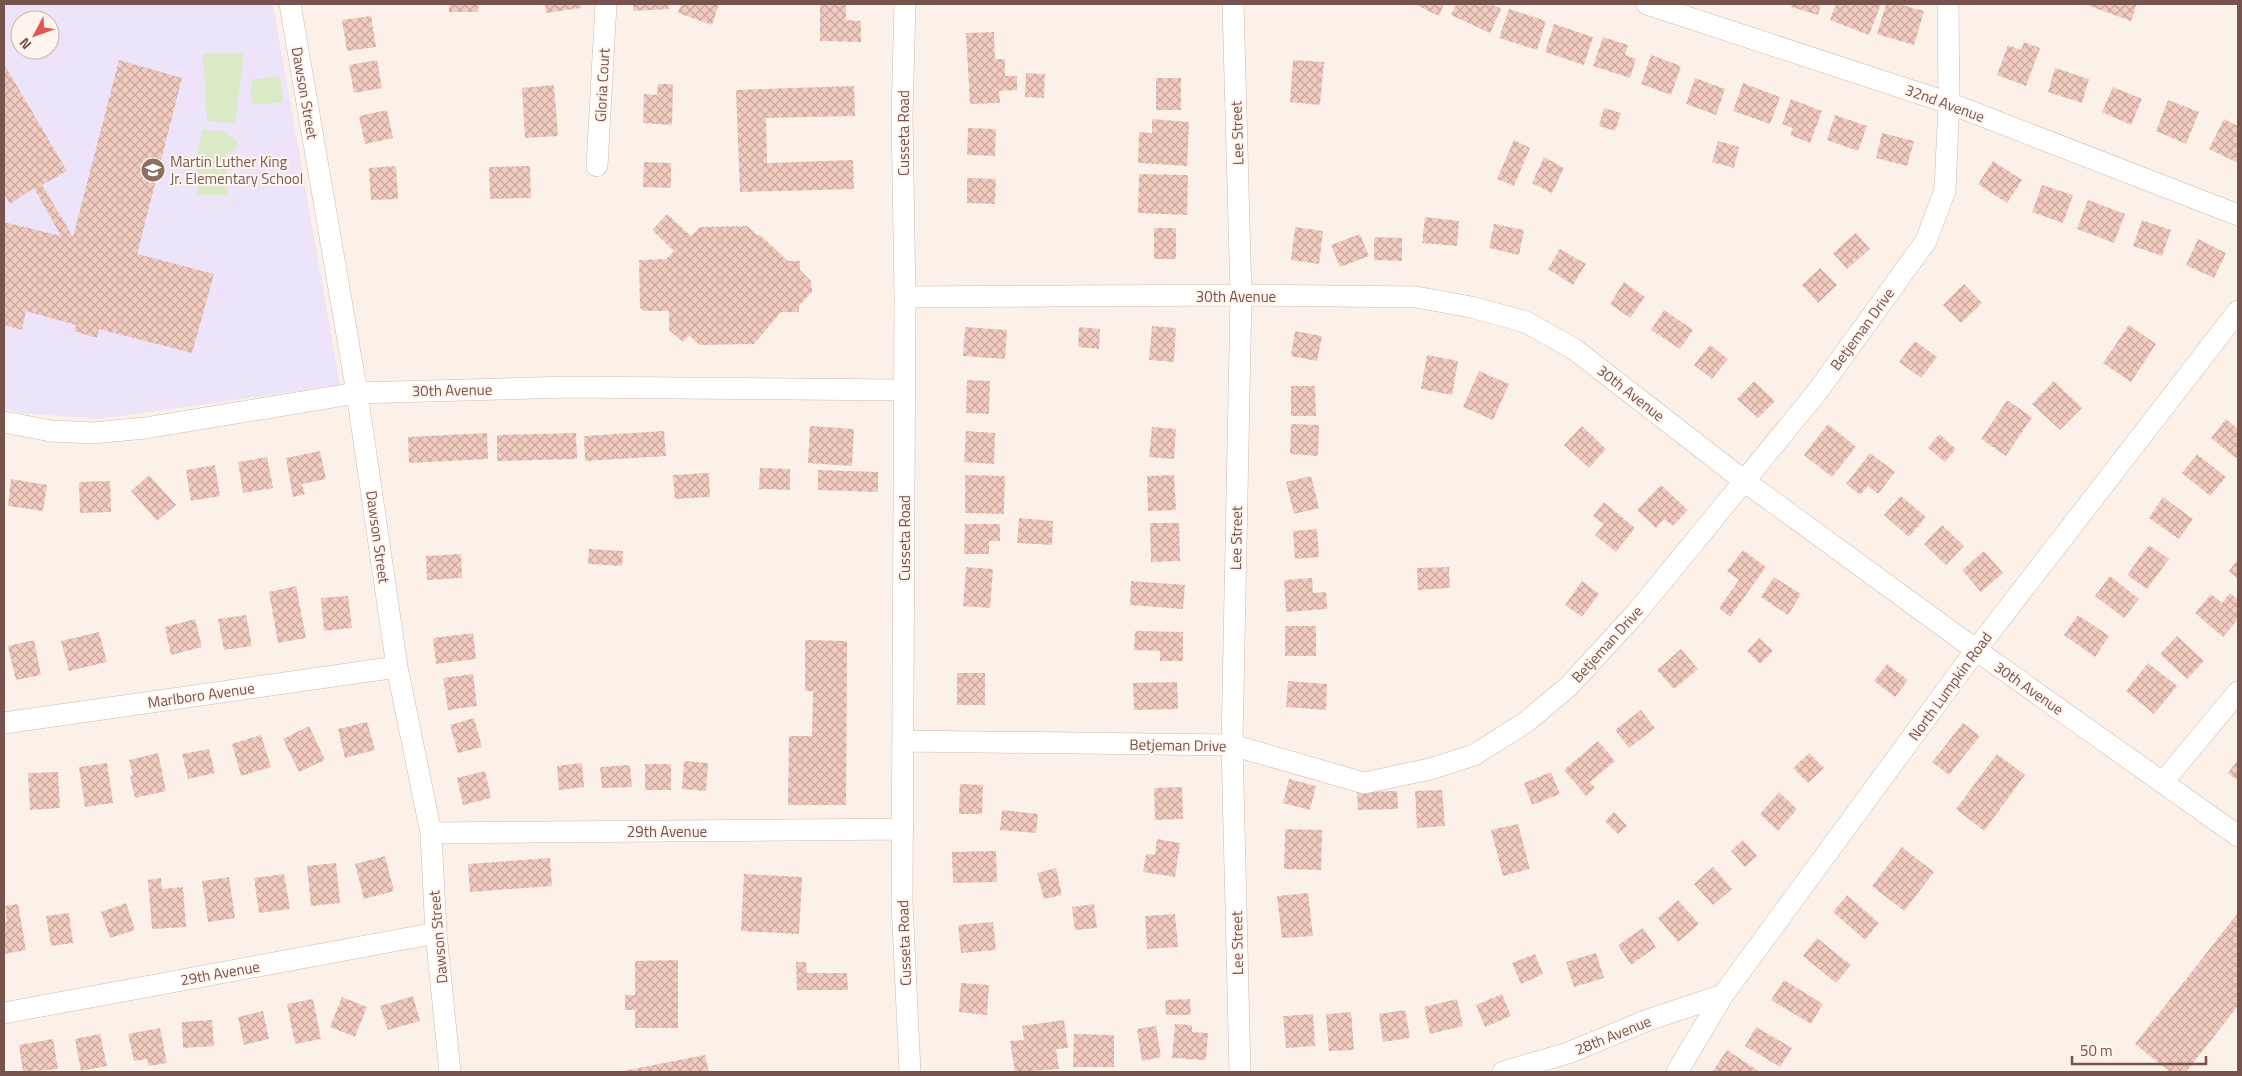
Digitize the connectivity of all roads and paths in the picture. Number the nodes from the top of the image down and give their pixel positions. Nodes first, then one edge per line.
1 (290, 4) edge
2 (606, 4) edge
3 (905, 4) edge
4 (1233, 4) edge
5 (1647, 4) edge
6 (1948, 4) edge
7 (1949, 103) junction
8 (597, 166) dead end
9 (2238, 215) edge
10 (1241, 295) junction
11 (905, 297) junction
12 (2238, 311) edge
13 (903, 390) junction
14 (357, 393) junction
15 (4, 422) edge
16 (1743, 480) junction
17 (1976, 650) junction
18 (397, 667) junction
19 (2238, 692) edge
20 (4, 723) edge
21 (903, 741) junction
22 (1232, 745) junction
23 (2163, 782) junction
24 (903, 829) junction
25 (431, 833) junction
26 (2238, 836) edge
27 (436, 933) junction
28 (1723, 995) junction
29 (4, 1013) edge
30 (450, 1072) edge
31 (910, 1072) edge
32 (1240, 1072) edge
33 (1502, 1072) edge
34 (1677, 1072) edge

1 - 14 street, Dawson Street
2 - 8 street, Gloria Court
3 - 11 street, Cusseta Road
4 - 10 street, Lee Street
5 - 7 street, 32nd Avenue
6 - 7 street, Betjeman Drive
7 - 9 street, 32nd Avenue
7 - 16 street, Betjeman Drive
10 - 11 street, 30th Avenue
10 - 16 street, 30th Avenue
10 - 22 street, Lee Street
11 - 13 street, Cusseta Road
12 - 17 street, North Lumpkin Road
13 - 14 street, 30th Avenue
13 - 21 street, Cusseta Road
14 - 15 street, 30th Avenue
14 - 18 street, Dawson Street
16 - 17 street, 30th Avenue
16 - 22 street, Betjeman Drive
17 - 23 street, 30th Avenue
17 - 28 street, North Lumpkin Road
18 - 20 street, Marlboro Avenue
18 - 25 street, Dawson Street
19 - 23 street
21 - 22 street, Betjeman Drive
21 - 24 street, Cusseta Road
22 - 32 street, Lee Street
23 - 26 street, 30th Avenue
24 - 25 street, 29th Avenue
24 - 31 street, Cusseta Road
25 - 27 street, Dawson Street
27 - 29 street, 29th Avenue
27 - 30 street, Dawson Street
28 - 33 street, 28th Avenue
28 - 34 street, North Lumpkin Road

